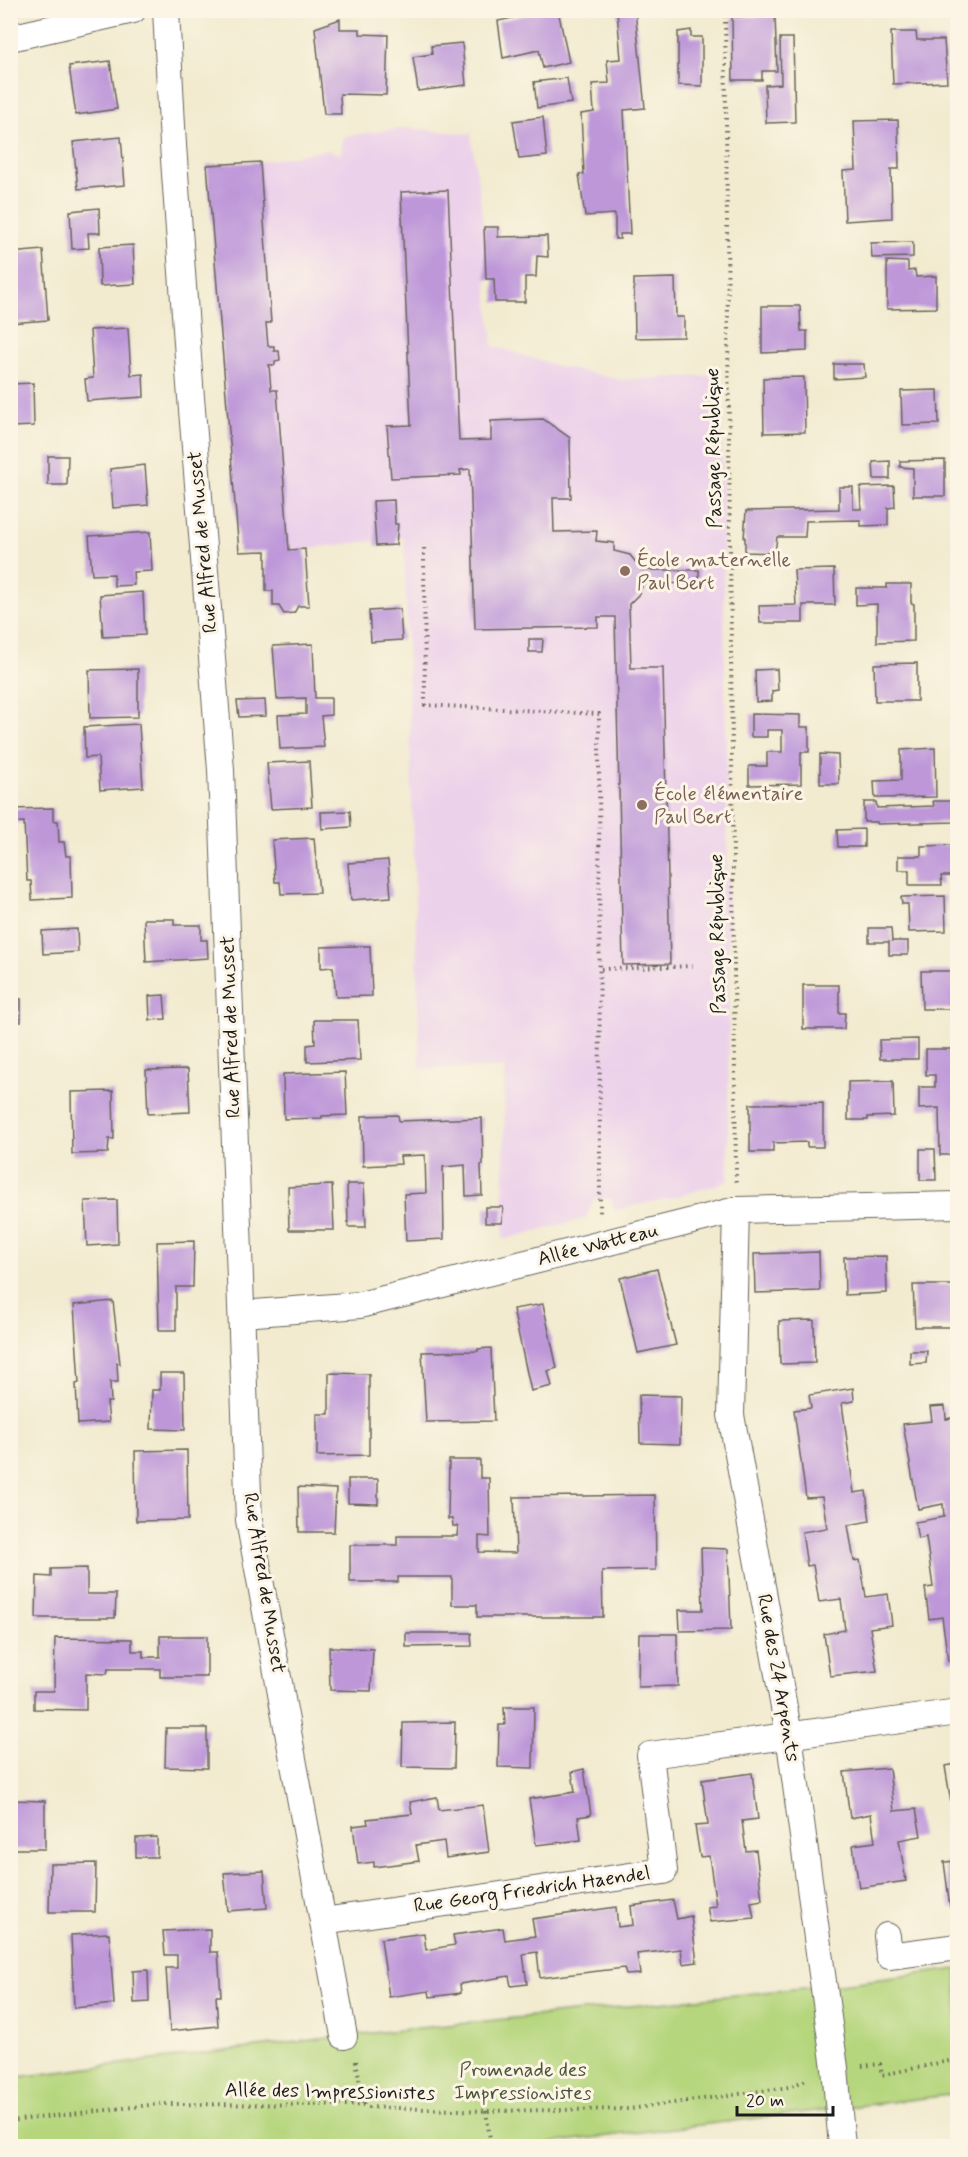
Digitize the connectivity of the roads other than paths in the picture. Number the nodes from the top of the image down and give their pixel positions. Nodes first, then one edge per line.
1 (132, 10) edge
2 (166, 10) edge
3 (47, 20) edge
4 (10, 38) edge
5 (957, 1205) edge
6 (736, 1210) junction
7 (242, 1314) junction
8 (957, 1712) edge
9 (789, 1734) junction
10 (323, 1921) junction
11 (887, 1936) dead end
12 (957, 1947) edge
13 (344, 2036) road end
14 (842, 2146) edge

1 - 3 street
2 - 7 street, Rue Alfred de Musset
3 - 4 street
5 - 6 street, Allée Watteau
6 - 7 street, Allée Watteau
6 - 9 street, Rue des 24 Arpents
7 - 10 street, Rue Alfred de Musset
8 - 9 street
9 - 10 street, Rue Georg Friedrich Haendel
9 - 14 street, Rue des 24 Arpents
10 - 13 street, Rue Alfred de Musset
11 - 12 street

